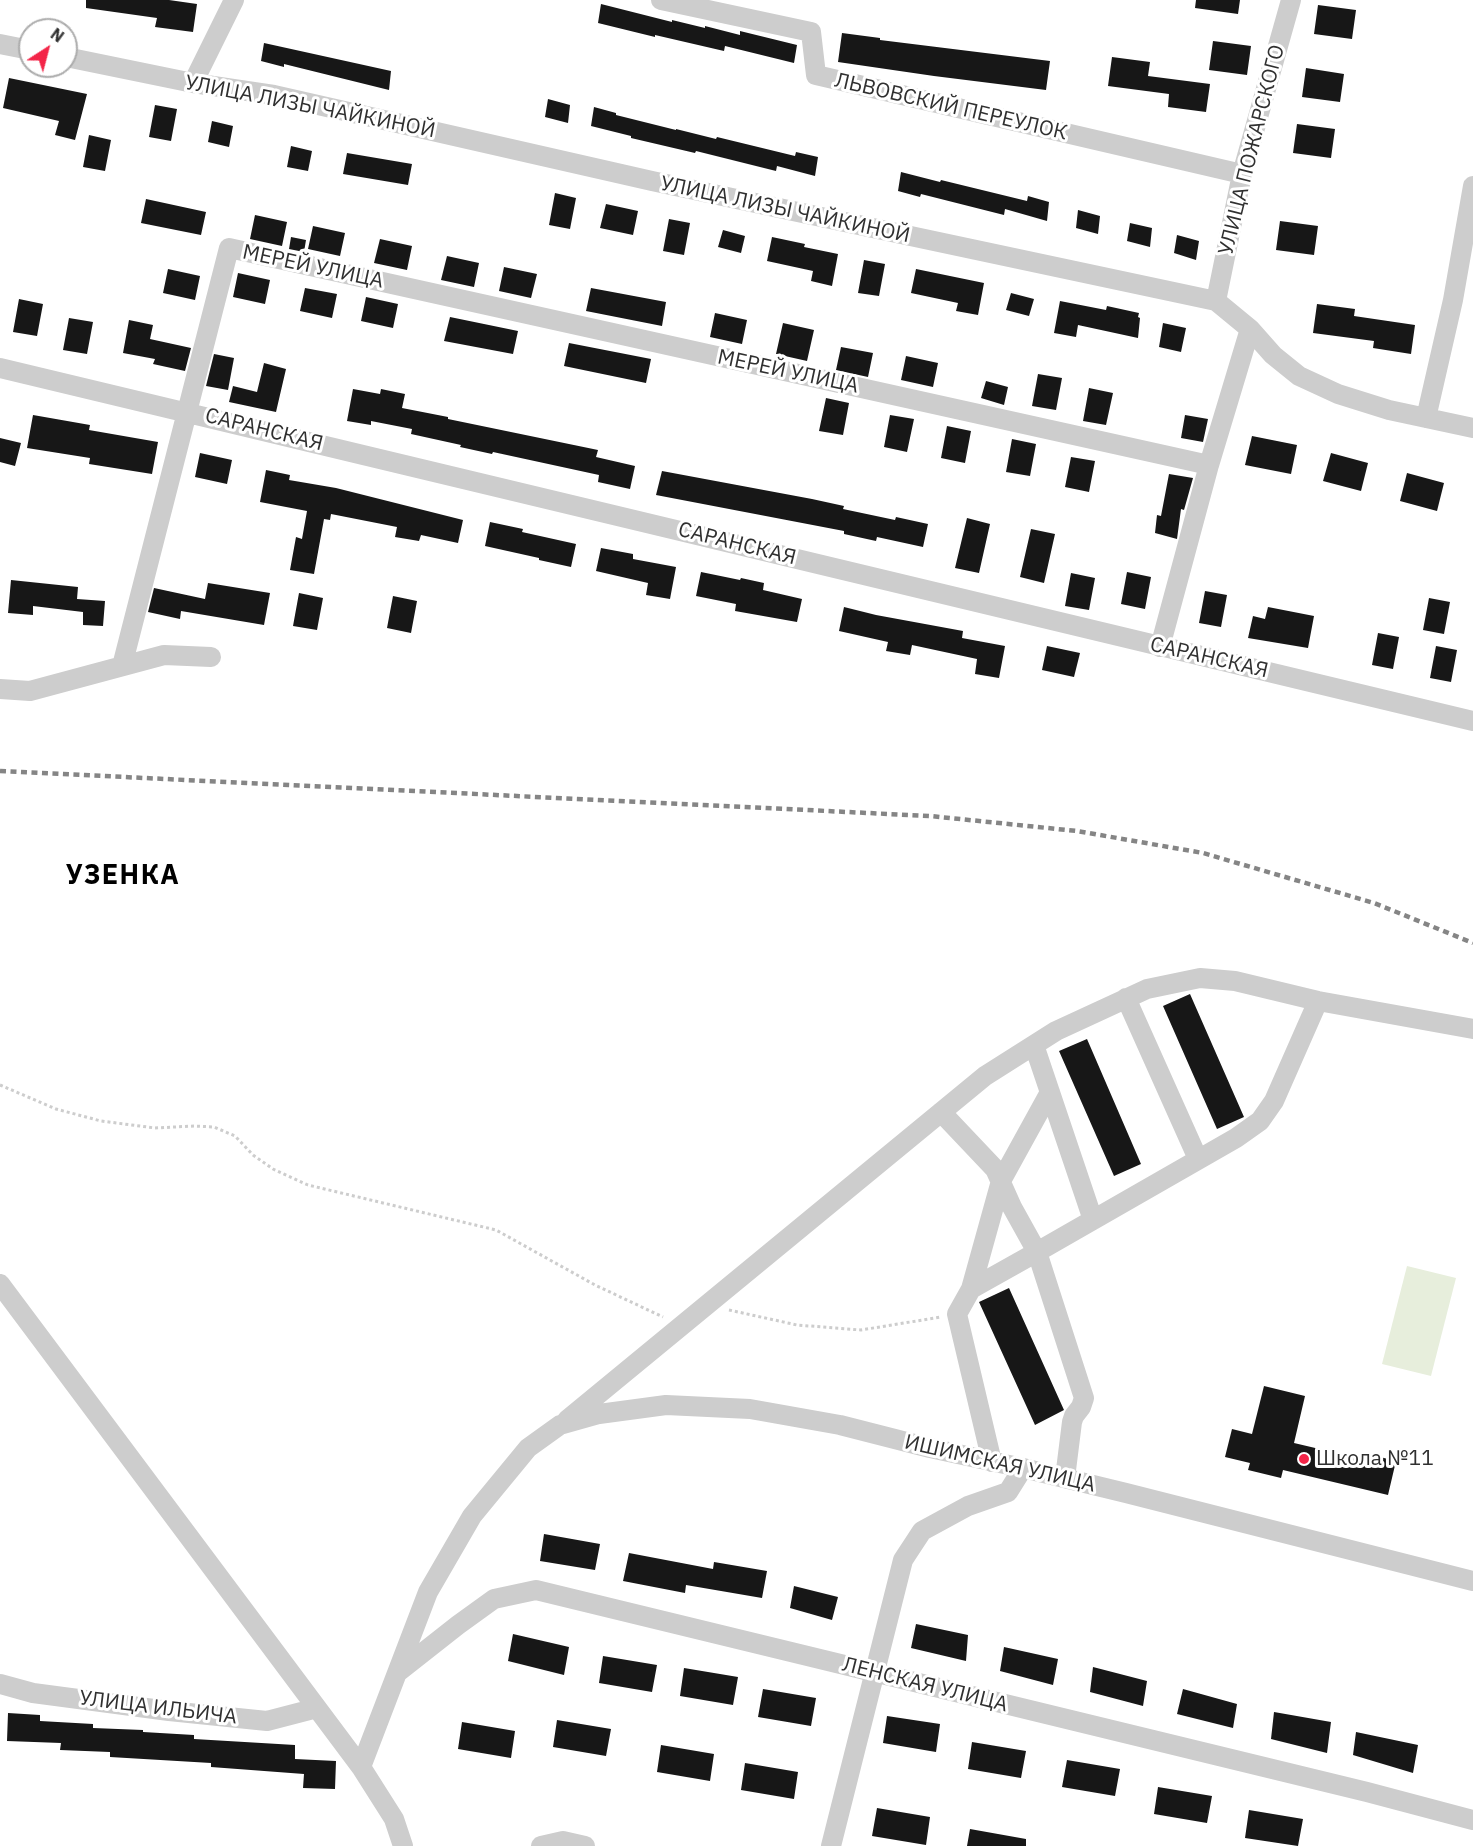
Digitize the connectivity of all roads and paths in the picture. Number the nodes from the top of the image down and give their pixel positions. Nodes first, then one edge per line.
1 (234, 0) edge
2 (661, 0) edge
3 (1291, 0) edge
4 (0, 44) edge
5 (18, 48) edge
6 (78, 59) edge
7 (193, 83) junction
8 (1242, 174) junction
9 (1473, 186) edge
10 (1216, 302) junction
11 (1250, 329) junction
12 (0, 368) edge
13 (187, 411) junction
14 (1425, 418) junction
15 (1473, 428) edge
16 (1209, 465) junction
17 (1160, 647) junction
18 (211, 657) dead end
19 (122, 666) junction
20 (0, 689) edge
21 (1473, 721) edge
22 (1126, 999) junction
23 (1318, 1001) junction
24 (1473, 1029) edge
25 (1034, 1045) junction
26 (0, 1084) edge
27 (1050, 1092) junction
28 (941, 1112) junction
29 (1198, 1159) junction
30 (1001, 1181) junction
31 (1093, 1220) junction
32 (1037, 1252) junction
33 (0, 1284) edge
34 (971, 1289) junction
35 (707, 1305) junction
36 (957, 1314) junction
37 (681, 1326) junction
38 (560, 1425) junction
39 (992, 1462) junction
40 (1023, 1468) junction
41 (1065, 1478) junction
42 (1473, 1581) edge
43 (874, 1672) junction
44 (398, 1673) junction
45 (0, 1684) edge
46 (316, 1708) junction
47 (361, 1767) junction
48 (1473, 1820) edge
49 (403, 1846) edge
50 (541, 1846) edge
51 (585, 1846) edge
52 (831, 1846) edge

1 - 7 street
2 - 8 street, ЛЬВОВСКИЙ ПЕРЕУЛОК
3 - 8 street, УЛИЦА ПОЖАРСКОГО
4 - 5 street
6 - 7 street, УЛИЦА ЛИЗЫ ЧАЙКИНОЙ
7 - 10 street, УЛИЦА ЛИЗЫ ЧАЙКИНОЙ
8 - 10 street, УЛИЦА ПОЖАРСКОГО
9 - 14 street
10 - 11 street, УЛИЦА ЛИЗЫ ЧАЙКИНОЙ
11 - 14 street, УЛИЦА ЛИЗЫ ЧАЙКИНОЙ
11 - 16 street
12 - 13 street, САРАНСКАЯ
13 - 16 street, МЕРЕЙ УЛИЦА
13 - 17 street, САРАНСКАЯ
13 - 19 street
14 - 15 street, УЛИЦА ЛИЗЫ ЧАЙКИНОЙ
16 - 17 street
17 - 21 street, САРАНСКАЯ
18 - 19 street
19 - 20 street
22 - 23 street
22 - 25 street
22 - 29 street
23 - 24 street
23 - 29 street
25 - 27 street
25 - 28 street
26 - 37 path
27 - 30 street
27 - 31 street
28 - 30 street
28 - 35 street
29 - 31 street
30 - 32 street
30 - 34 street
31 - 32 street
32 - 34 street
32 - 41 street
33 - 46 street
34 - 36 street
35 - 36 path
35 - 37 street
36 - 39 street
37 - 38 street
38 - 39 street, ИШИМСКАЯ УЛИЦА
38 - 44 street, ИШИМСКАЯ УЛИЦА
39 - 40 street, ИШИМСКАЯ УЛИЦА
40 - 41 street, ИШИМСКАЯ УЛИЦА
40 - 43 street
41 - 42 street, ИШИМСКАЯ УЛИЦА
43 - 44 street, ЛЕНСКАЯ УЛИЦА
43 - 48 street, ЛЕНСКАЯ УЛИЦА
43 - 52 street
44 - 47 street, ИШИМСКАЯ УЛИЦА
45 - 46 street, УЛИЦА ИЛЬИЧА
46 - 47 street
47 - 49 street
50 - 51 street

